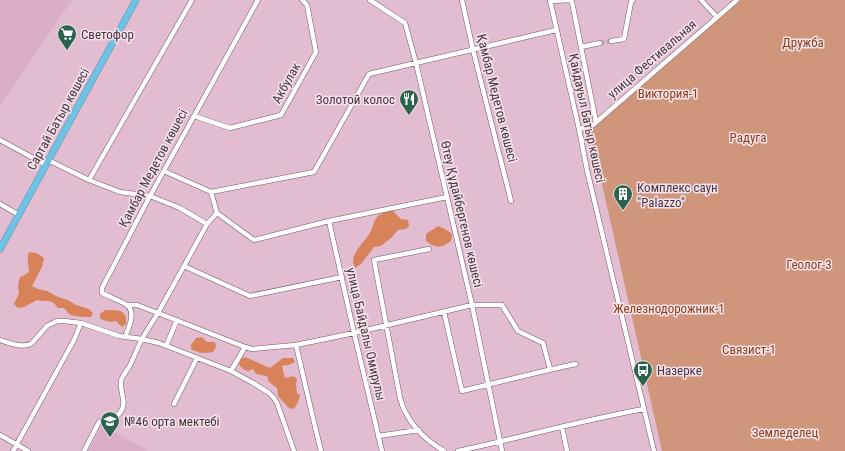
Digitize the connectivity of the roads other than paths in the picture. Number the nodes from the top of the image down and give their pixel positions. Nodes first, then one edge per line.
1 (136, 0) edge
2 (192, 0) edge
3 (258, 0) edge
4 (302, 0) edge
5 (370, 0) edge
6 (462, 0) edge
7 (633, 0) edge
8 (701, 0) edge
9 (737, 0) edge
10 (550, 1) edge
11 (716, 17) junction
12 (556, 30) junction
13 (611, 41) tunnel mouth
14 (600, 43) tunnel mouth
15 (581, 46) junction
16 (473, 50) junction
17 (416, 63) junction
18 (194, 116) junction
19 (596, 122) junction
20 (579, 129) junction
21 (0, 140) edge
22 (47, 163) junction
23 (164, 171) junction
24 (89, 180) junction
25 (211, 192) junction
26 (150, 196) junction
27 (447, 196) junction
28 (511, 201) dead end
29 (0, 204) edge
30 (217, 213) junction
31 (19, 215) junction
32 (329, 221) junction
33 (207, 224) junction
34 (0, 248) edge
35 (429, 249) dead end
36 (184, 266) junction
37 (342, 277) junction
38 (128, 305) junction
39 (472, 305) junction
40 (444, 312) junction
41 (158, 313) junction
42 (177, 320) junction
43 (81, 323) junction
44 (387, 325) junction
45 (354, 333) junction
46 (125, 337) junction
47 (142, 339) junction
48 (0, 340) edge
49 (296, 345) junction
50 (166, 346) junction
51 (245, 347) junction
52 (197, 358) junction
53 (576, 364) dead end
54 (550, 369) junction
55 (231, 371) junction
56 (488, 385) junction
57 (174, 404) dead end
58 (644, 409) junction
59 (562, 427) junction
60 (419, 430) junction
61 (0, 435) edge
62 (378, 436) junction
63 (500, 442) junction
64 (16, 445) junction
65 (13, 451) edge
66 (28, 451) edge
67 (84, 451) edge
68 (294, 451) edge
69 (321, 451) edge
70 (382, 451) edge
71 (444, 451) edge
72 (458, 451) edge
73 (502, 451) edge
74 (567, 451) edge
75 (654, 451) edge

1 - 22 highway, Сартай Батыр көшесі
2 - 24 street
3 - 18 street, Қамбар Медетов көшесі
4 - 18 street, Акбулак
5 - 17 street, Өтеу Құдайбергенов көшесі
6 - 16 street, Қамбар Медетов көшесі
7 - 13 street
8 - 11 street
9 - 11 street, улица Фестивальная
10 - 12 street, Қайдауыл Батыр көшесі
10 - 15 street
11 - 19 street, улица Фестивальная
12 - 16 street
12 - 20 street, Қайдауыл Батыр көшесі
14 - 15 street
15 - 19 street
16 - 17 street
16 - 28 street, Қамбар Медетов көшесі
17 - 25 street
17 - 27 street, Өтеу Құдайбергенов көшесі
18 - 23 street, Қамбар Медетов көшесі
19 - 20 street, улица Фестивальная
20 - 58 street, Қайдауыл Батыр көшесі
21 - 22 street
22 - 24 street
22 - 31 highway, Сартай Батыр көшесі
23 - 25 street
23 - 26 street, Қамбар Медетов көшесі
24 - 26 street
25 - 30 street
26 - 33 street
26 - 38 street, Қамбар Медетов көшесі
27 - 32 street
27 - 39 street, Өтеу Құдайбергенов көшесі
29 - 31 street
30 - 32 street
30 - 33 street
31 - 34 highway, Сартай Батыр көшесі
32 - 37 street, улица Байдалы Омирулы
33 - 36 street
35 - 44 street
36 - 37 street
36 - 41 street
37 - 45 street, улица Байдалы Омирулы
38 - 41 street
38 - 46 street
39 - 40 street
39 - 54 street
39 - 56 street, Өтеу Құдайбергенов көшесі
40 - 44 street
40 - 56 street
41 - 42 street
41 - 47 street
42 - 50 street
42 - 51 street
43 - 46 street
43 - 48 street
43 - 64 street
44 - 45 street
44 - 60 street
45 - 49 street
45 - 62 street, улица Байдалы Омирулы
46 - 47 street
47 - 50 street
47 - 67 street
49 - 51 street
49 - 69 street
50 - 52 street
51 - 55 street
52 - 55 street
52 - 57 street
53 - 54 street
54 - 56 street
55 - 68 street
56 - 63 street, Өтеу Құдайбергенов көшесі
58 - 59 street
58 - 75 street, Қайдауыл Батыр көшесі
59 - 63 street
59 - 74 street
60 - 62 street
60 - 71 street
61 - 64 street
62 - 70 street, улица Байдалы Омирулы
63 - 72 street
63 - 73 street, Өтеу Құдайбергенов көшесі
64 - 65 street
64 - 66 street

